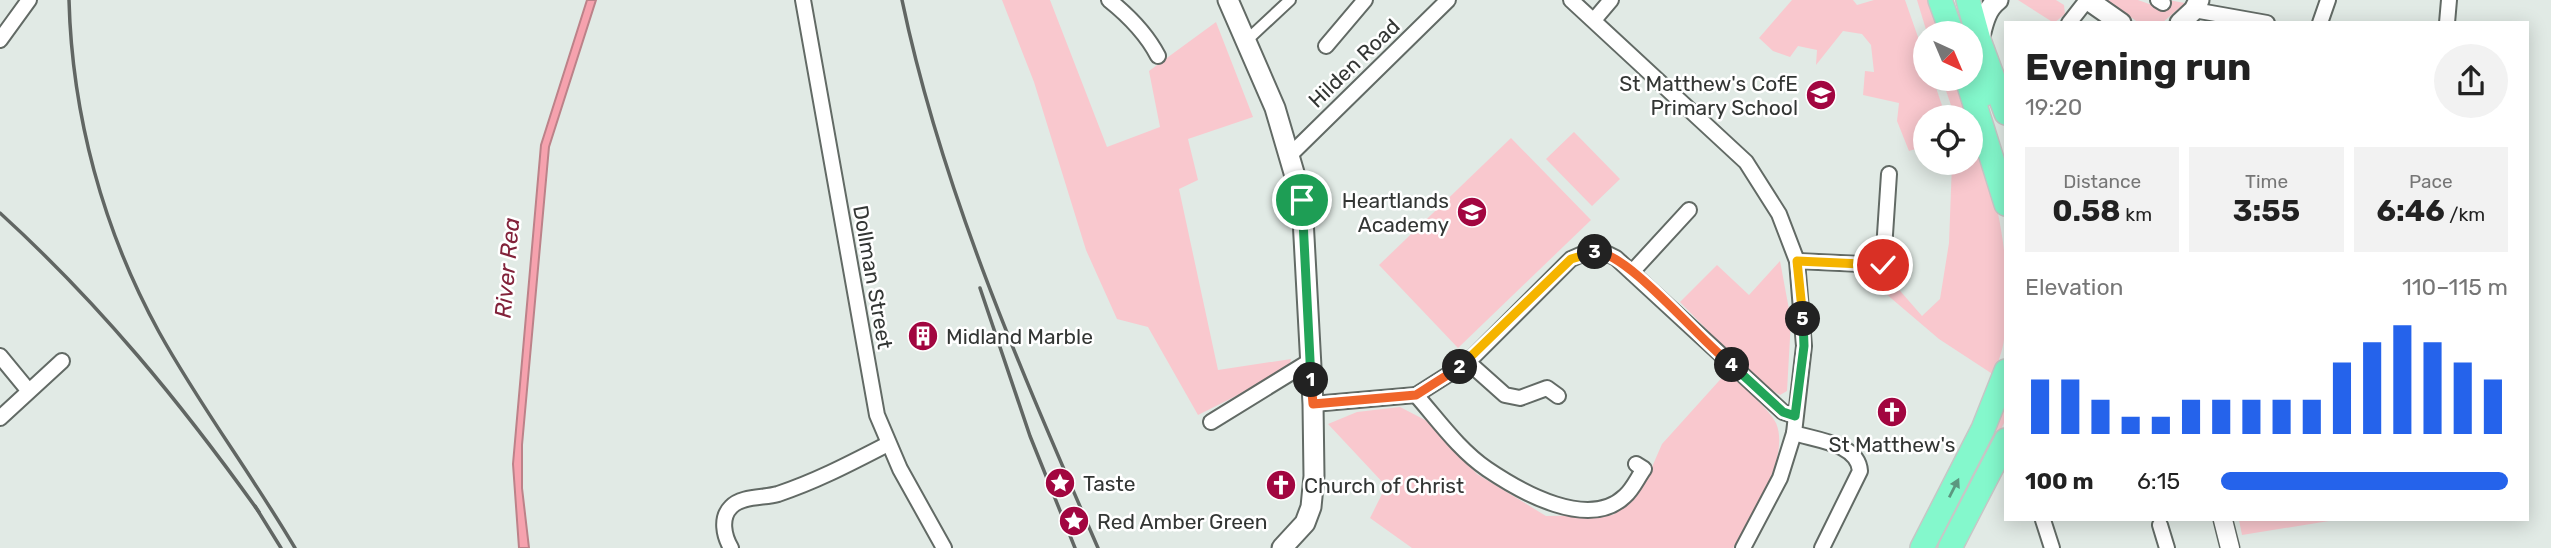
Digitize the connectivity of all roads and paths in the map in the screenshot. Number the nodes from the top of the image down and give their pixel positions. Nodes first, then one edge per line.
1 (29, 0) edge
2 (803, 0) edge
3 (1109, 0) edge
4 (1228, 0) edge
5 (1290, 0) edge
6 (1365, 0) edge
7 (1448, 0) edge
8 (1571, 0) edge
9 (1611, 0) edge
10 (1998, 0) edge
11 (2088, 0) edge
12 (2328, 0) edge
13 (2449, 0) edge
14 (1953, 1) edge
15 (2191, 11) edge
16 (1594, 20) junction
17 (1952, 21) edge
18 (1963, 21) edge
19 (1983, 21) edge
20 (2071, 21) edge
21 (2118, 21) edge
22 (2254, 21) edge
23 (2321, 21) edge
24 (2447, 21) edge
25 (0, 40) edge
26 (1246, 41) junction
27 (1326, 46) dead end
28 (1158, 56) dead end
29 (1983, 64) edge
30 (1983, 87) edge
31 (1971, 91) edge
32 (2004, 109) edge
33 (1289, 156) junction
34 (1995, 167) junction
35 (1889, 174) dead end
36 (2004, 197) edge
37 (1689, 210) dead end
38 (1797, 261) junction
39 (1632, 272) junction
40 (0, 356) edge
41 (62, 361) dead end
42 (1310, 361) junction
43 (1468, 362) junction
44 (2004, 376) edge
45 (1550, 388) dead end
46 (28, 390) junction
47 (1416, 395) junction
48 (1313, 404) junction
49 (1795, 416) junction
50 (0, 418) edge
51 (1211, 422) dead end
52 (1794, 433) junction
53 (888, 444) junction
54 (2004, 444) edge
55 (1643, 469) dead end
56 (2043, 521) edge
57 (2223, 521) edge
58 (2160, 526) dead end
59 (728, 543) edge
60 (944, 548) edge
61 (1282, 548) edge
62 (1743, 548) edge
63 (1822, 548) edge
64 (1922, 548) edge
65 (1950, 548) edge
66 (2052, 548) edge
67 (2167, 548) edge
68 (2230, 548) edge

1 - 25 street
2 - 53 street, Dollman Street
3 - 28 street
4 - 26 main road
5 - 26 street
6 - 27 street
7 - 33 street, Hilden Road
8 - 16 street
9 - 16 street
10 - 19 main road
11 - 20 street
11 - 21 main road
12 - 23 street
13 - 24 street
14 - 17 main road
14 - 18 main road
15 - 22 street
16 - 38 street
26 - 33 main road
29 - 32 main road
30 - 34 main road
31 - 34 main road
33 - 42 main road
34 - 36 main road
35 - 38 street
37 - 39 street
38 - 49 street
39 - 43 street
39 - 49 street
40 - 46 street
41 - 46 street
42 - 48 main road
42 - 51 street
43 - 45 street
43 - 47 street
64 -> 44 main road
46 - 50 street
47 - 48 street
47 - 55 street
48 - 61 main road
49 - 52 street
52 - 62 street
52 - 63 street
53 - 59 street
53 - 60 street, Dollman Street
54 - 65 main road
56 - 66 street
57 - 68 street
58 - 67 street

